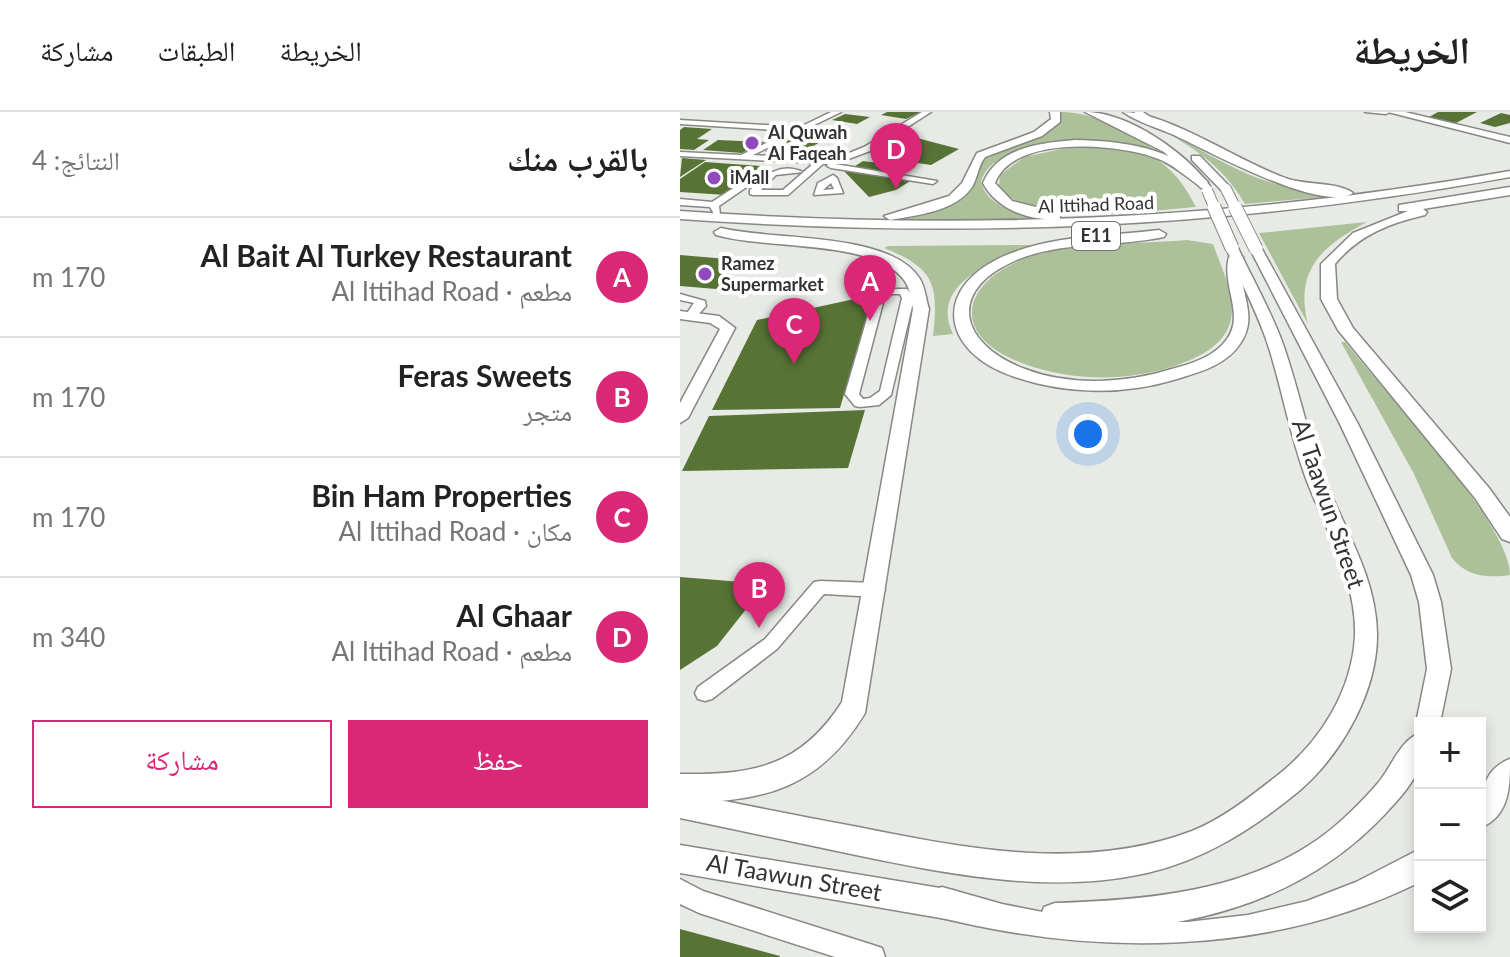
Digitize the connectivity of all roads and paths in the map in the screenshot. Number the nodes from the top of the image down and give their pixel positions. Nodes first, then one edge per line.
1 (684, 112) edge
2 (819, 112) edge
3 (837, 112) edge
4 (927, 112) edge
5 (1089, 112) edge
6 (1110, 112) edge
7 (1128, 112) edge
8 (1369, 112) edge
9 (1386, 112) edge
10 (1393, 112) edge
11 (738, 114) edge
12 (1053, 115) edge
13 (1143, 116) edge
14 (716, 119) junction
15 (680, 122) edge
16 (802, 129) junction
17 (771, 137) dead end
18 (783, 138) junction
19 (1510, 140) edge
20 (680, 154) edge
21 (742, 158) junction
22 (849, 158) junction
23 (778, 161) junction
24 (823, 164) junction
25 (893, 171) dead end
26 (1510, 172) edge
27 (809, 173) junction
28 (833, 178) dead end
29 (933, 181) dead end
30 (1205, 186) junction
31 (1510, 191) edge
32 (1470, 199) junction
33 (680, 202) edge
34 (1264, 212) junction
35 (680, 215) edge
36 (717, 218) junction
37 (747, 219) junction
38 (680, 229) edge
39 (1163, 233) junction
40 (1234, 253) junction
41 (680, 297) edge
42 (685, 316) edge
43 (917, 337) junction
44 (891, 370) junction
45 (907, 397) junction
46 (680, 418) edge
47 (1510, 534) edge
48 (876, 590) junction
49 (705, 693) dead end
50 (1429, 717) edge
51 (1414, 753) edge
52 (1510, 772) edge
53 (680, 788) edge
54 (680, 805) edge
55 (1486, 805) edge
56 (680, 859) edge
57 (1414, 868) edge
58 (680, 891) edge
59 (942, 903) junction
60 (873, 957) edge

1 - 14 street
2 - 11 street
3 - 16 street
4 - 22 street
5 - 30 main road
6 - 50 main road, Al Taawun Street, bridge
7 - 13 highway
8 - 9 street
10 - 19 highway
11 - 14 street
12 - 37 highway
13 - 26 highway
14 - 15 street
14 - 16 street
16 - 18 street
17 - 18 street
18 - 21 street
20 - 21 street
21 - 23 street
22 - 24 street
22 - 25 street
23 - 24 street
23 - 36 street
24 - 27 street
24 - 28 street
24 - 29 street
26 - 34 highway, Al Ittihad Road / E11
27 - 27 street
30 - 34 highway
30 - 40 main road, Al Taawun Street, bridge
31 - 32 highway, Al Ittihad Road / E11
32 - 39 highway, Al Ittihad Road / E11
32 - 47 highway
33 - 36 street
34 - 37 highway, Al Ittihad Road / E11
35 - 36 highway, Al Ittihad Road / E11
36 - 37 highway, Al Ittihad Road / E11
36 - 38 highway, Al Ittihad Road / E11
36 - 39 highway, Al Ittihad Road / E11
36 - 43 highway
39 - 40 highway
40 - 54 main road, Al Taawun Street
41 - 42 street
42 - 46 main road
43 - 44 street
43 - 45 highway
44 - 44 street
44 - 45 street
45 - 48 highway
48 - 49 street
48 - 53 highway
51 - 59 main road, Al Taawun Street
52 - 55 highway
56 - 59 main road, Al Taawun Street
57 - 59 highway
58 - 60 street

